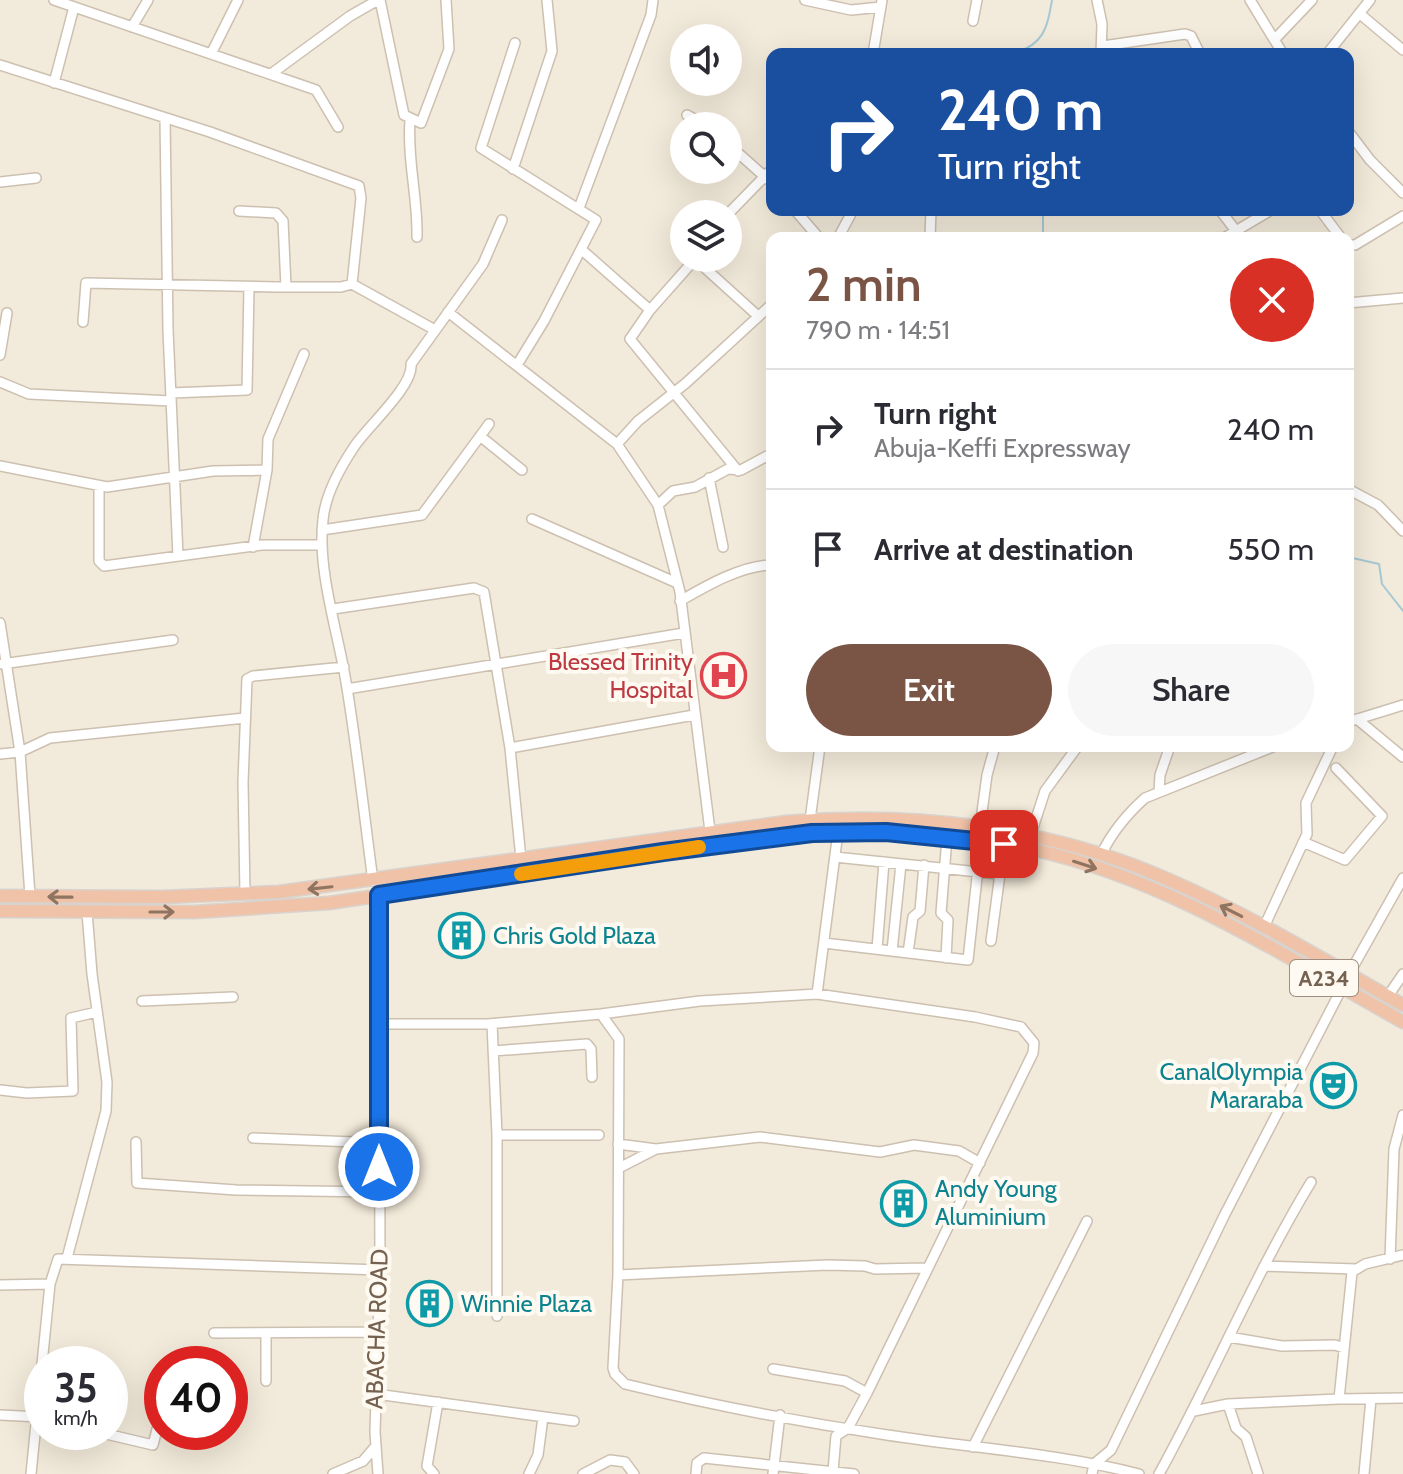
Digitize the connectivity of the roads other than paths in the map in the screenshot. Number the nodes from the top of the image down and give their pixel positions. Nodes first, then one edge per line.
1 (54, 0) edge
2 (148, 0) edge
3 (238, 0) edge
4 (379, 0) edge
5 (446, 0) edge
6 (547, 0) edge
7 (653, 0) edge
8 (805, 0) edge
9 (977, 0) edge
10 (1097, 0) edge
11 (1250, 0) edge
12 (1312, 0) edge
13 (1370, 0) edge
14 (882, 4) edge
15 (74, 7) junction
16 (1360, 14) junction
17 (973, 21) dead end
18 (132, 27) junction
19 (1275, 39) junction
20 (515, 43) dead end
21 (874, 48) edge
22 (1102, 48) edge
23 (1112, 48) edge
24 (1197, 48) edge
25 (1280, 48) edge
26 (1332, 48) edge
27 (1403, 50) edge
28 (211, 54) junction
29 (0, 65) edge
30 (271, 74) junction
31 (54, 83) junction
32 (165, 118) junction
33 (410, 120) junction
34 (338, 127) dead end
35 (1354, 139) edge
36 (742, 154) edge
37 (513, 169) junction
38 (766, 172) edge
39 (36, 178) dead end
40 (766, 179) edge
41 (0, 182) edge
42 (1403, 193) edge
43 (742, 201) edge
44 (579, 208) junction
45 (239, 211) dead end
46 (800, 216) edge
47 (1225, 216) edge
48 (1261, 216) edge
49 (1403, 216) edge
50 (502, 220) dead end
51 (1236, 231) joint
52 (814, 232) edge
53 (417, 237) dead end
54 (1354, 245) edge
55 (582, 250) junction
56 (684, 272) edge
57 (709, 272) edge
58 (352, 284) junction
59 (168, 286) junction
60 (249, 287) junction
61 (286, 287) junction
62 (1403, 298) edge
63 (1354, 302) edge
64 (766, 309) edge
65 (650, 310) junction
66 (448, 312) junction
67 (7, 313) dead end
68 (758, 316) junction
69 (83, 322) dead end
70 (435, 330) junction
71 (304, 354) dead end
72 (0, 355) edge
73 (517, 365) junction
74 (0, 382) edge
75 (674, 393) junction
76 (171, 397) junction
77 (489, 424) dead end
78 (480, 436) junction
79 (617, 444) junction
80 (766, 456) edge
81 (0, 466) edge
82 (267, 470) junction
83 (522, 470) dead end
84 (738, 471) junction
85 (175, 476) junction
86 (709, 478) junction
87 (99, 486) junction
88 (1354, 492) edge
89 (658, 505) junction
90 (532, 519) dead end
91 (322, 530) junction
92 (1403, 531) edge
93 (322, 545) junction
94 (253, 547) junction
95 (723, 547) dead end
96 (178, 556) junction
97 (766, 566) edge
98 (677, 583) junction
99 (680, 601) junction
100 (333, 609) junction
101 (0, 623) edge
102 (684, 633) junction
103 (173, 640) dead end
104 (2, 664) edge
105 (498, 665) junction
106 (344, 667) junction
107 (347, 689) junction
108 (1403, 705) edge
109 (694, 715) junction
110 (245, 718) junction
111 (1354, 720) edge
112 (1354, 722) edge
113 (510, 748) junction
114 (20, 752) junction
115 (819, 752) edge
116 (993, 752) edge
117 (1074, 752) edge
118 (1168, 752) edge
119 (1260, 752) edge
120 (1330, 752) edge
121 (0, 754) edge
122 (1403, 757) edge
123 (1336, 768) dead end
124 (1159, 792) junction
125 (810, 820) junction
126 (936, 822) junction
127 (965, 825) junction
128 (980, 827) junction
129 (710, 831) junction
130 (838, 832) junction
131 (940, 837) junction
132 (1030, 837) junction
133 (963, 839) junction
134 (981, 841) junction
135 (1303, 842) junction
136 (1004, 844) junction
137 (1101, 855) junction
138 (835, 857) junction
139 (521, 859) junction
140 (884, 862) junction
141 (901, 864) junction
142 (924, 865) junction
143 (944, 867) junction
144 (978, 872) junction
145 (998, 874) junction
146 (1403, 878) edge
147 (373, 881) junction
148 (245, 894) junction
149 (379, 895) junction
150 (0, 896) edge
151 (30, 896) junction
152 (0, 911) edge
153 (87, 912) junction
154 (1264, 927) junction
155 (991, 941) dead end
156 (824, 943) junction
157 (877, 949) junction
158 (892, 951) junction
159 (908, 953) junction
160 (946, 958) junction
161 (1349, 974) junction
162 (1403, 974) edge
163 (1342, 988) junction
164 (817, 994) junction
165 (1388, 996) junction
166 (233, 997) dead end
167 (142, 1001) dead end
168 (1403, 1005) edge
169 (97, 1012) junction
170 (601, 1014) junction
171 (1403, 1022) edge
172 (379, 1024) junction
173 (492, 1024) junction
174 (493, 1051) junction
175 (592, 1077) dead end
176 (0, 1090) edge
177 (1403, 1115) edge
178 (497, 1135) junction
179 (599, 1135) dead end
180 (253, 1138) dead end
181 (136, 1142) dead end
182 (379, 1143) junction
183 (618, 1144) junction
184 (656, 1149) junction
185 (980, 1163) junction
186 (619, 1168) junction
187 (1311, 1182) dead end
188 (380, 1192) junction
189 (1087, 1221) dead end
190 (1403, 1255) edge
191 (67, 1258) junction
192 (1390, 1259) junction
193 (1264, 1266) junction
194 (927, 1268) junction
195 (1356, 1269) junction
196 (380, 1270) junction
197 (618, 1275) junction
198 (50, 1284) junction
199 (0, 1285) edge
200 (497, 1316) dead end
201 (378, 1332) junction
202 (214, 1333) dead end
203 (266, 1333) junction
204 (1229, 1337) junction
205 (45, 1346) edge
206 (1344, 1348) junction
207 (773, 1369) dead end
208 (266, 1381) dead end
209 (867, 1393) junction
210 (376, 1394) junction
211 (1403, 1398) edge
212 (1339, 1399) junction
213 (1371, 1399) junction
214 (438, 1402) junction
215 (1228, 1404) junction
216 (1194, 1411) junction
217 (0, 1415) edge
218 (780, 1415) junction
219 (24, 1416) edge
220 (543, 1417) junction
221 (574, 1421) dead end
222 (848, 1428) junction
223 (375, 1447) junction
224 (973, 1447) junction
225 (34, 1450) edge
226 (774, 1469) edge
227 (1093, 1469) edge
228 (833, 1471) junction
229 (31, 1474) edge
230 (333, 1474) edge
231 (378, 1474) edge
232 (434, 1474) edge
233 (529, 1474) edge
234 (583, 1474) edge
235 (634, 1474) edge
236 (696, 1474) edge
237 (854, 1474) edge
238 (1139, 1474) edge
239 (1159, 1474) edge
240 (1258, 1474) edge
241 (1364, 1474) edge

1 - 15 street
2 - 18 street
3 - 28 street
4 - 30 street
4 - 33 street
5 - 33 street
6 - 37 street
7 - 44 street
8 - 14 street
9 - 17 street
10 - 22 street
11 - 19 street
12 - 19 street
13 - 16 street
14 - 21 street
15 - 18 street
15 - 31 street
16 - 26 street
16 - 27 street
18 - 28 street
19 - 25 street
20 - 37 street
23 - 24 street
28 - 30 street
29 - 31 street
30 - 34 street
31 - 32 street
32 - 58 street
32 - 59 street
33 - 53 street
35 - 42 street
36 - 38 street
37 - 44 street
39 - 41 street
40 - 43 street
44 - 55 street
45 - 61 street
46 - 52 street
47 - 51 street
48 - 51 street
49 - 54 street
50 - 66 street
55 - 65 street
55 - 73 street
56 - 65 street
57 - 68 street
58 - 61 street
58 - 70 street
59 - 60 street
59 - 69 street
59 - 76 street
60 - 61 street
60 - 76 street
62 - 63 street
64 - 68 street
65 - 75 street
66 - 70 street
66 - 73 street
67 - 72 street
68 - 75 street
70 - 91 street
71 - 82 street
73 - 79 street
74 - 76 street
75 - 79 street
75 - 84 street
76 - 85 street
77 - 78 street
78 - 83 street
78 - 91 street
79 - 89 street
80 - 84 street
81 - 87 street
82 - 85 street
82 - 94 street
84 - 86 street
85 - 87 street
85 - 96 street
86 - 89 street
86 - 95 street
87 - 96 street
88 - 92 street
89 - 98 street
90 - 98 street
91 - 93 street
93 - 94 street
93 - 100 street
94 - 96 street
97 - 99 street
98 - 99 street
99 - 102 street
100 - 105 street
100 - 106 street
101 - 104 street
102 - 105 street
102 - 109 street
103 - 104 street
104 - 114 street
105 - 107 street
105 - 113 street
106 - 107 street
106 - 110 street
107 - 147 street
108 - 111 street
109 - 113 street
109 - 129 street
110 - 114 street
110 - 148 street
112 - 122 street
113 - 139 street
114 - 121 street
114 - 151 street
115 - 125 street
116 - 128 street
117 - 132 street
118 - 124 street
119 - 124 street
120 - 135 street
123 - 135 street
124 - 137 street
125 - 126 highway, A234
125 - 129 highway, A234
126 - 127 highway, A234
126 - 131 highway
127 - 128 highway, A234
127 - 133 highway
128 - 132 highway, A234
129 - 139 highway, A234
130 - 131 highway, A234
130 - 138 street
130 - 149 highway, A234
131 - 133 highway, A234
131 - 143 street
132 - 137 highway, A234
133 - 134 highway, A234
134 - 136 highway, A234
134 - 144 street
135 - 154 street
136 - 145 street
136 -> 163 highway, A234
154 -> 137 highway, A234
138 - 140 street
138 - 156 street
139 - 147 highway, A234
140 - 141 street
140 - 157 street
141 - 142 street
141 - 158 street
142 - 143 street
142 - 159 street
143 - 144 street
143 - 160 street
144 - 145 street
144 - 160 street
145 - 155 street
146 - 161 street
147 -> 148 highway, A234
148 -> 151 highway, A234
153 -> 149 highway, A234
149 - 172 street, ABACHA ROAD
150 - 151 highway, A234
152 - 153 highway, A234
153 - 169 street
154 - 161 highway, A234
156 - 157 street
156 - 164 street
157 - 158 street
158 - 159 street
159 - 160 street
161 - 165 highway, A234
162 - 165 street
163 - 171 highway, A234
163 - 227 street
164 - 170 street
164 - 185 street
165 - 168 highway, A234
166 - 167 street
169 - 176 street
169 - 191 street
170 - 173 street
170 - 183 street
172 - 173 street
172 - 182 street, ABACHA ROAD
173 - 174 street
174 - 175 street
174 - 178 street
177 - 192 street
178 - 179 street
178 - 200 street
180 - 182 street
181 - 188 street
182 - 188 street, ABACHA ROAD
183 - 184 street
183 - 186 street
184 - 185 street
184 - 186 street
185 - 194 street
186 - 197 street
187 - 193 street
188 - 196 street, ABACHA ROAD
189 - 224 street
190 - 192 street
191 - 196 street
191 - 198 street
192 - 195 street
193 - 195 street
193 - 204 street
194 - 197 street
194 - 209 street
195 - 206 street
196 - 201 street, ABACHA ROAD
197 - 218 street
198 - 199 street
198 - 205 street
201 - 203 street
201 - 210 street, ABACHA ROAD
202 - 203 street
203 - 208 street
204 - 206 street
204 - 216 street
206 - 212 street
207 - 209 street
209 - 222 street
210 - 214 street
210 - 223 street, ABACHA ROAD
211 - 213 street
212 - 213 street
212 - 215 street
213 - 241 street
214 - 220 street
214 - 232 street
215 - 216 street
215 - 240 street
216 - 239 street
217 - 219 street
218 - 222 street
218 - 226 street
220 - 221 street
220 - 233 street
222 - 224 street
222 - 228 street
223 - 230 street
223 - 231 street, ABACHA ROAD
224 - 227 street
225 - 229 street
226 - 228 street
226 - 236 street
227 - 238 street
228 - 237 street
234 - 235 street

